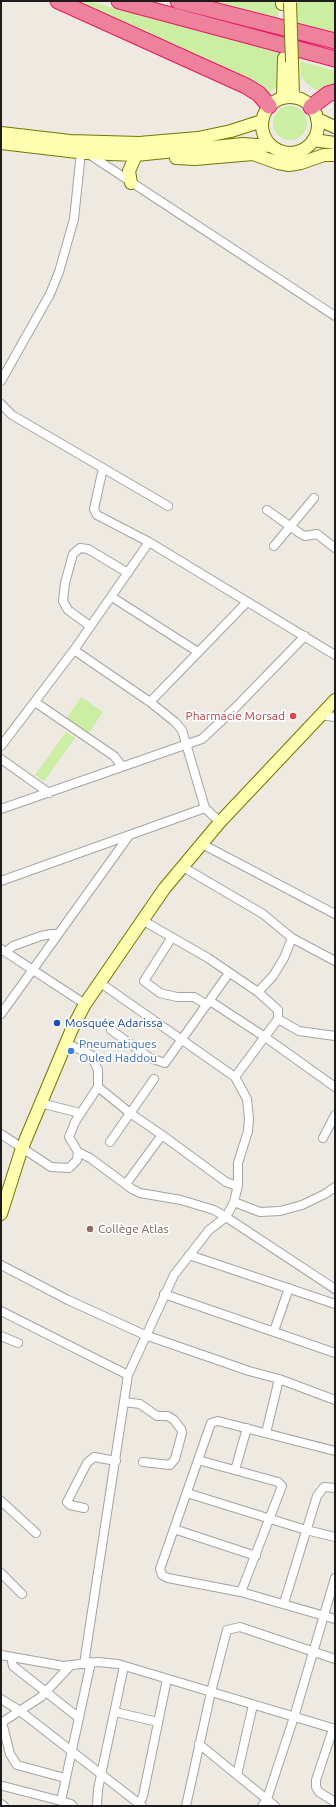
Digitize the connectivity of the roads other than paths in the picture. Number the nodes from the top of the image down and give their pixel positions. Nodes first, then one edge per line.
1 (58, 1) edge
2 (119, 1) edge
3 (178, 1) edge
4 (286, 2) edge
5 (335, 41) edge
6 (335, 59) edge
7 (335, 92) edge
8 (288, 97) junction
9 (268, 106) junction
10 (314, 113) junction
11 (262, 121) junction
12 (335, 127) edge
13 (1, 133) edge
14 (314, 140) junction
15 (1, 143) edge
16 (335, 143) edge
17 (270, 146) junction
18 (84, 152) junction
19 (136, 154) junction
20 (160, 154) junction
21 (335, 156) edge
22 (131, 183) junction
23 (335, 316) edge
24 (1, 381) edge
25 (1, 404) edge
26 (103, 468) junction
27 (314, 498) dead end
28 (168, 506) dead end
29 (267, 510) dead end
30 (291, 526) junction
31 (149, 542) junction
32 (274, 546) dead end
33 (335, 548) edge
34 (128, 573) junction
35 (112, 597) junction
36 (247, 602) junction
37 (90, 626) junction
38 (305, 636) junction
39 (74, 650) junction
40 (198, 652) junction
41 (335, 655) edge
42 (335, 700) edge
43 (35, 702) junction
44 (150, 702) junction
45 (320, 715) junction
46 (335, 717) edge
47 (187, 744) junction
48 (1, 746) edge
49 (1, 759) edge
50 (121, 765) junction
51 (48, 793) junction
52 (205, 808) junction
53 (1, 809) edge
54 (220, 822) junction
55 (128, 837) junction
56 (202, 844) junction
57 (183, 867) junction
58 (1, 881) edge
59 (335, 914) edge
60 (142, 920) junction
61 (58, 934) junction
62 (172, 937) junction
63 (292, 938) junction
64 (4, 950) edge
65 (335, 962) edge
66 (33, 970) junction
67 (229, 973) junction
68 (99, 982) junction
69 (258, 992) junction
70 (208, 1003) junction
71 (85, 1004) junction
72 (1, 1014) edge
73 (278, 1019) junction
74 (111, 1030) dead end
75 (335, 1036) edge
76 (265, 1037) junction
77 (182, 1040) junction
78 (66, 1043) junction
79 (235, 1077) junction
80 (154, 1079) dead end
81 (98, 1087) junction
82 (335, 1087) edge
83 (40, 1103) junction
84 (80, 1113) junction
85 (130, 1114) junction
86 (335, 1115) edge
87 (1, 1134) edge
88 (162, 1134) junction
89 (323, 1138) dead end
90 (110, 1142) dead end
91 (22, 1148) junction
92 (78, 1152) junction
93 (126, 1184) junction
94 (238, 1184) junction
95 (335, 1186) edge
96 (234, 1202) junction
97 (1, 1214) edge
98 (226, 1216) junction
99 (189, 1255) junction
100 (1, 1264) edge
101 (288, 1288) junction
102 (335, 1289) edge
103 (164, 1294) junction
104 (335, 1304) edge
105 (1, 1311) edge
106 (274, 1331) junction
107 (145, 1335) junction
108 (1, 1336) edge
109 (18, 1343) dead end
110 (335, 1353) edge
111 (128, 1375) junction
112 (279, 1379) junction
113 (335, 1400) edge
114 (124, 1402) junction
115 (247, 1428) junction
116 (266, 1433) junction
117 (335, 1451) edge
118 (198, 1460) junction
119 (116, 1461) junction
120 (143, 1462) dead end
121 (235, 1470) junction
122 (335, 1488) edge
123 (187, 1492) junction
124 (1, 1501) edge
125 (84, 1508) dead end
126 (270, 1519) junction
127 (174, 1529) junction
128 (306, 1530) junction
129 (36, 1533) dead end
130 (335, 1537) edge
131 (256, 1556) junction
132 (1, 1573) edge
133 (335, 1578) edge
134 (241, 1592) junction
135 (22, 1594) dead end
136 (284, 1604) junction
137 (324, 1616) junction
138 (335, 1619) edge
139 (312, 1653) junction
140 (1, 1655) edge
141 (11, 1656) junction
142 (335, 1659) edge
143 (87, 1663) junction
144 (70, 1666) junction
145 (124, 1666) junction
146 (167, 1679) junction
147 (211, 1692) junction
148 (46, 1693) junction
149 (1, 1699) edge
150 (253, 1705) junction
151 (20, 1711) junction
152 (115, 1712) junction
153 (294, 1717) junction
154 (79, 1718) junction
155 (2, 1722) edge
156 (158, 1722) junction
157 (334, 1729) edge
158 (199, 1744) junction
159 (72, 1751) junction
160 (102, 1774) junction
161 (237, 1774) junction
162 (65, 1778) junction
163 (4, 1786) dead end
164 (60, 1801) junction
165 (265, 1802) edge
166 (335, 1802) edge
167 (1, 1804) edge
168 (140, 1805) edge
169 (4, 1806) edge
170 (72, 1806) edge
171 (97, 1806) edge
172 (186, 1806) edge
173 (275, 1806) edge

1 - 9 highway
2 - 6 highway
3 - 5 highway
4 - 8 street, bridge
7 - 10 highway
8 - 9 street
8 - 10 street
9 - 11 street
10 - 12 street
10 - 14 street
11 - 13 street
11 - 17 street
14 - 16 street
14 - 17 street
15 - 18 street
17 - 20 street
18 - 19 street
18 - 22 street
18 - 24 street
19 - 20 street
19 - 22 street
20 - 21 street
22 - 23 street
25 - 26 street
26 - 28 street
26 - 31 street
27 - 30 street
29 - 30 street
30 - 32 street
30 - 33 street
31 - 34 street
31 - 36 street
34 - 35 street
34 - 37 street
35 - 37 street
35 - 40 street
36 - 38 street
36 - 40 street
37 - 39 street
38 - 41 street
38 - 47 street
39 - 43 street
39 - 44 street
40 - 44 street
42 - 45 street
43 - 48 street
43 - 50 street
44 - 47 street
45 - 46 street
45 - 54 street
47 - 50 street
47 - 52 street
49 - 51 street
50 - 51 street
51 - 53 street
52 - 54 street
52 - 55 street
54 - 56 street
55 - 58 street
55 - 61 street
56 - 57 street
56 - 59 street
57 - 60 street
57 - 63 street
60 - 62 street
60 - 68 street
61 - 64 street
61 - 66 street
62 - 67 street
62 - 70 street
63 - 65 street
63 - 69 street
64 - 66 street
66 - 71 street
66 - 72 street
67 - 69 street
67 - 70 street
68 - 71 street
68 - 77 street
69 - 73 street
70 - 76 street
70 - 77 street
71 - 78 street
73 - 75 street
73 - 76 street
74 - 77 street
76 - 79 street
76 - 82 street
77 - 79 street
78 - 81 street
78 - 83 street
79 - 94 street
80 - 85 street
81 - 84 street
81 - 85 street
83 - 84 street
83 - 91 street
84 - 92 street
85 - 88 street
85 - 90 street
86 - 89 street
87 - 91 street
88 - 93 street
88 - 94 street
91 - 92 street
91 - 97 street
92 - 93 street
93 - 98 street
94 - 96 street
95 - 96 street
96 - 98 street
98 - 99 street
98 - 102 street
99 - 101 street
99 - 103 street
100 - 107 street
101 - 104 street
101 - 106 street
103 - 106 street
103 - 107 street
105 - 111 street
106 - 110 street
107 - 111 street
107 - 112 street
108 - 109 street
111 - 114 street
112 - 113 street
112 - 116 street
114 - 119 street
114 - 120 street
115 - 116 street
115 - 118 street
115 - 121 street
116 - 117 street
118 - 121 street
118 - 123 street
119 - 125 street
119 - 143 street
121 - 126 street
122 - 128 street
123 - 126 street
123 - 127 street
124 - 129 street
126 - 128 street
126 - 131 street
127 - 131 street
127 - 134 street
128 - 130 street
128 - 136 street
131 - 134 street
132 - 135 street
133 - 137 street
134 - 136 street
136 - 137 street
137 - 138 street
137 - 139 street
139 - 142 street
139 - 147 street
139 - 153 street
140 - 141 street
141 - 144 street
141 - 148 street
143 - 144 street
143 - 145 street
143 - 154 street
144 - 148 street
145 - 146 street
145 - 152 street
146 - 147 street
146 - 156 street
147 - 150 street
147 - 158 street
148 - 151 street
148 - 154 street
149 - 151 street
150 - 153 street
150 - 161 street
151 - 155 street
151 - 159 street
152 - 156 street
152 - 160 street
153 - 157 street
153 - 165 street
154 - 159 street
155 - 162 street
156 - 168 street
157 - 166 street
158 - 161 street
158 - 172 street
159 - 160 street
159 - 162 street
160 - 168 street
160 - 171 street
161 - 165 street
162 - 164 street
163 - 164 street
164 - 170 street
165 - 173 street
167 - 169 street

